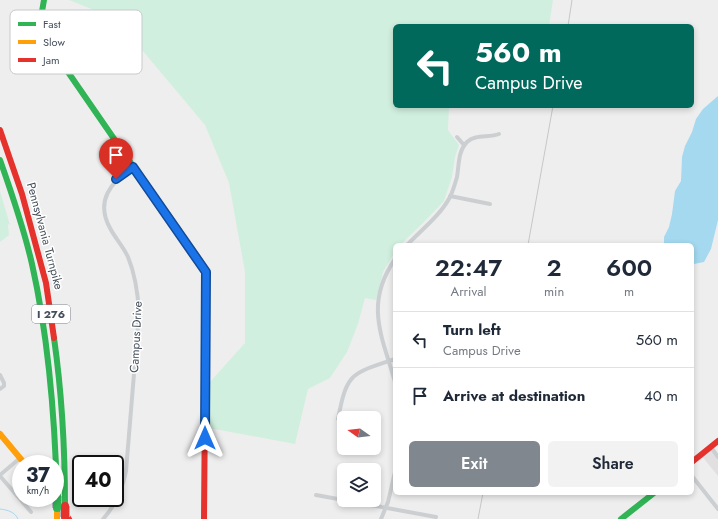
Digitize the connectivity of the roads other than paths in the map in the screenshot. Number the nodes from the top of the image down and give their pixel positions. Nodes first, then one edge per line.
1 (44, 0) edge
2 (42, 10) edge
3 (69, 74) edge
4 (0, 130) edge
5 (499, 134) dead end
6 (457, 137) dead end
7 (464, 145) junction
8 (0, 160) edge
9 (133, 167) junction
10 (450, 196) junction
11 (490, 204) dead end
12 (409, 243) edge
13 (393, 263) edge
14 (393, 360) edge
15 (388, 361) junction
16 (0, 376) edge
17 (393, 376) edge
18 (0, 389) edge
19 (340, 411) edge
20 (0, 434) edge
21 (718, 441) edge
22 (711, 447) junction
23 (17, 455) edge
24 (56, 455) edge
25 (718, 457) edge
26 (694, 460) edge
27 (12, 468) edge
28 (64, 470) edge
29 (0, 476) edge
30 (694, 479) edge
31 (393, 480) edge
32 (316, 495) dead end
33 (652, 495) edge
34 (59, 507) edge
35 (61, 507) edge
36 (386, 508) junction
37 (718, 509) edge
38 (31, 512) dead end
39 (436, 517) dead end
40 (64, 518) edge
41 (626, 518) edge
42 (103, 519) edge
43 (204, 519) edge
44 (382, 519) edge

1 - 2 main road
3 - 9 main road
4 - 28 main road, Pennsylvania Turnpike / I 276
5 - 7 street
6 - 7 street
7 - 10 street
8 - 24 main road, Pennsylvania Turnpike / I 276
9 - 42 street, Campus Drive
9 - 43 main road
10 - 11 street
10 - 12 street
13 - 15 street
14 - 15 street
15 - 17 street
15 - 19 street
16 - 18 street
20 - 23 main road
21 - 22 main road
22 - 25 street
22 - 26 main road
27 - 29 street
29 - 38 street
30 - 37 street
31 - 36 street
32 - 36 street
33 - 41 main road
34 - 40 main road
35 - 40 main road, Pennsylvania Turnpike / I 276, bridge
36 - 39 street
36 - 44 street

